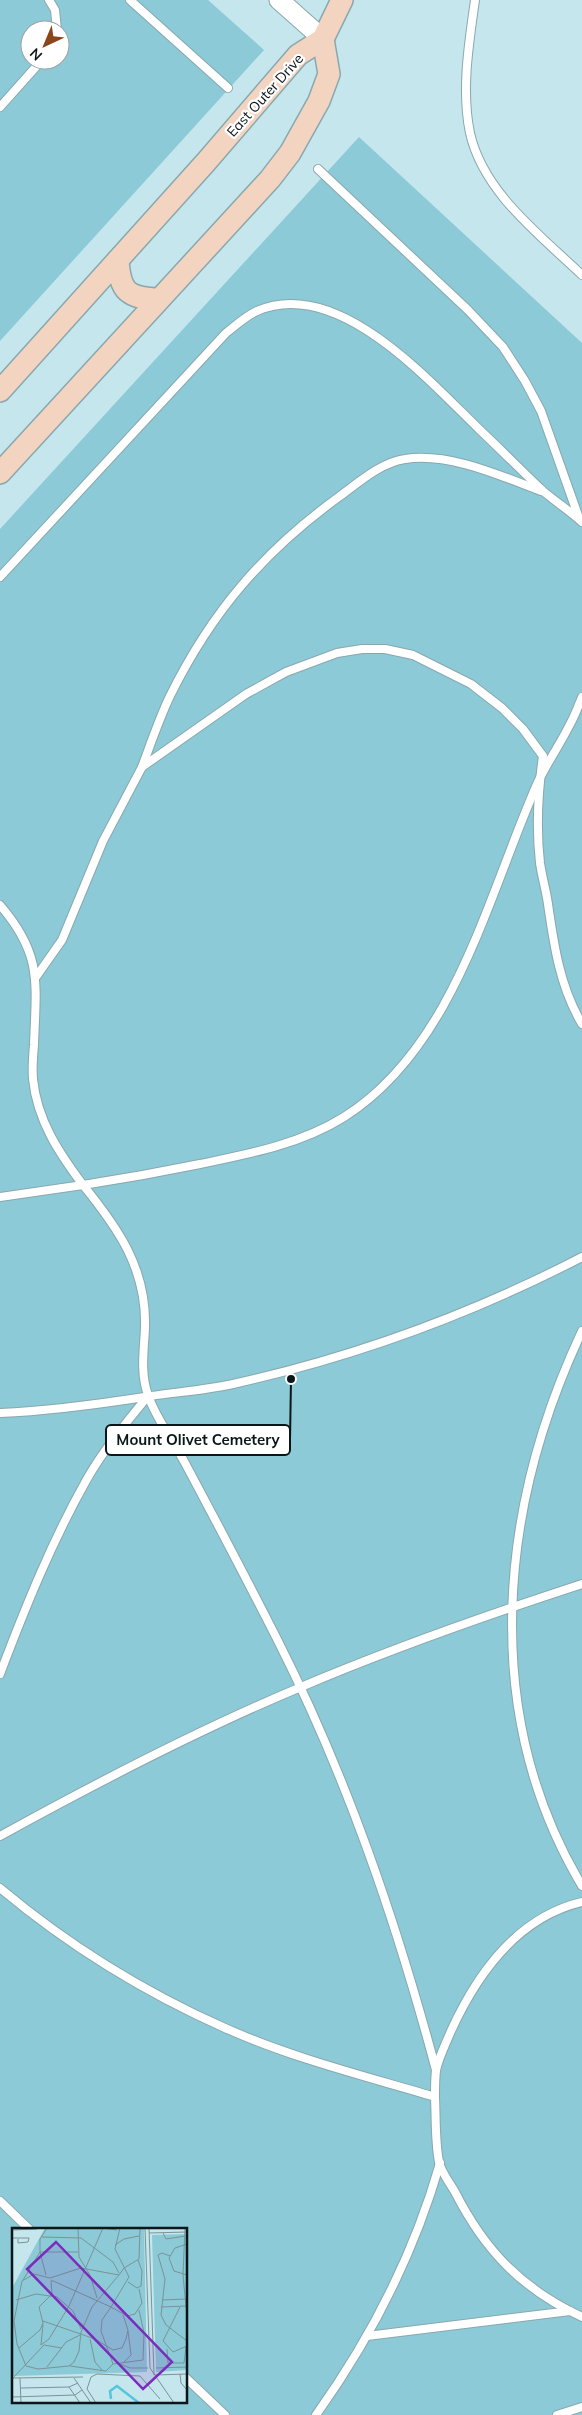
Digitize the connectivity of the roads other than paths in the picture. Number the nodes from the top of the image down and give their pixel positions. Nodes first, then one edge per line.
1 (49, 0) edge
2 (130, 0) edge
3 (279, 0) edge
4 (342, 0) edge
5 (475, 0) edge
6 (56, 20) edge
7 (323, 39) junction
8 (33, 70) edge
9 (228, 88) dead end
10 (0, 107) edge
11 (318, 169) dead end
12 (118, 260) junction
13 (582, 275) edge
14 (160, 300) junction
15 (0, 390) edge
16 (0, 473) edge
17 (545, 492) junction
18 (581, 521) edge
19 (0, 577) edge
20 (582, 697) edge
21 (142, 767) junction
22 (539, 780) junction
23 (0, 905) edge
24 (36, 977) junction
25 (582, 1024) edge
26 (83, 1185) junction
27 (0, 1197) edge
28 (582, 1257) edge
29 (582, 1332) edge
30 (148, 1396) junction
31 (0, 1413) edge
32 (582, 1584) edge
33 (511, 1608) junction
34 (0, 1674) edge
35 (301, 1687) junction
36 (0, 1836) edge
37 (582, 1886) edge
38 (0, 1888) edge
39 (582, 1902) edge
40 (436, 2070) junction
41 (435, 2097) junction
42 (440, 2163) junction
43 (0, 2202) edge
44 (28, 2228) edge
45 (570, 2311) junction
46 (582, 2317) edge
47 (367, 2336) junction
48 (188, 2380) edge
49 (582, 2407) edge
50 (225, 2415) edge
51 (316, 2415) edge
52 (557, 2415) edge

1 - 6 lane
2 - 9 lane
3 - 7 street
4 - 7 main road
5 - 13 lane
7 - 12 main road, East Outer Drive
7 - 14 main road, East Outer Drive
8 - 10 lane
11 - 18 lane
12 - 14 main road
12 - 15 main road, East Outer Drive
14 - 16 main road, East Outer Drive
17 - 18 lane
17 - 19 lane
17 - 21 lane
20 - 22 lane
21 - 22 lane
21 - 24 lane
22 - 25 lane
22 - 26 lane
23 - 24 lane
24 - 26 lane
26 - 27 lane
26 - 30 lane
28 - 30 lane
29 - 33 lane
30 - 31 lane
30 - 34 lane
30 - 35 lane
32 - 33 lane
33 - 35 lane
33 - 37 lane
35 - 36 lane
35 - 40 lane
38 - 41 lane
39 - 40 lane
40 - 41 lane
41 - 42 lane
42 - 45 lane
42 - 47 lane
43 - 44 lane
45 - 46 lane
45 - 47 lane
47 - 51 lane
48 - 50 lane
49 - 52 lane

